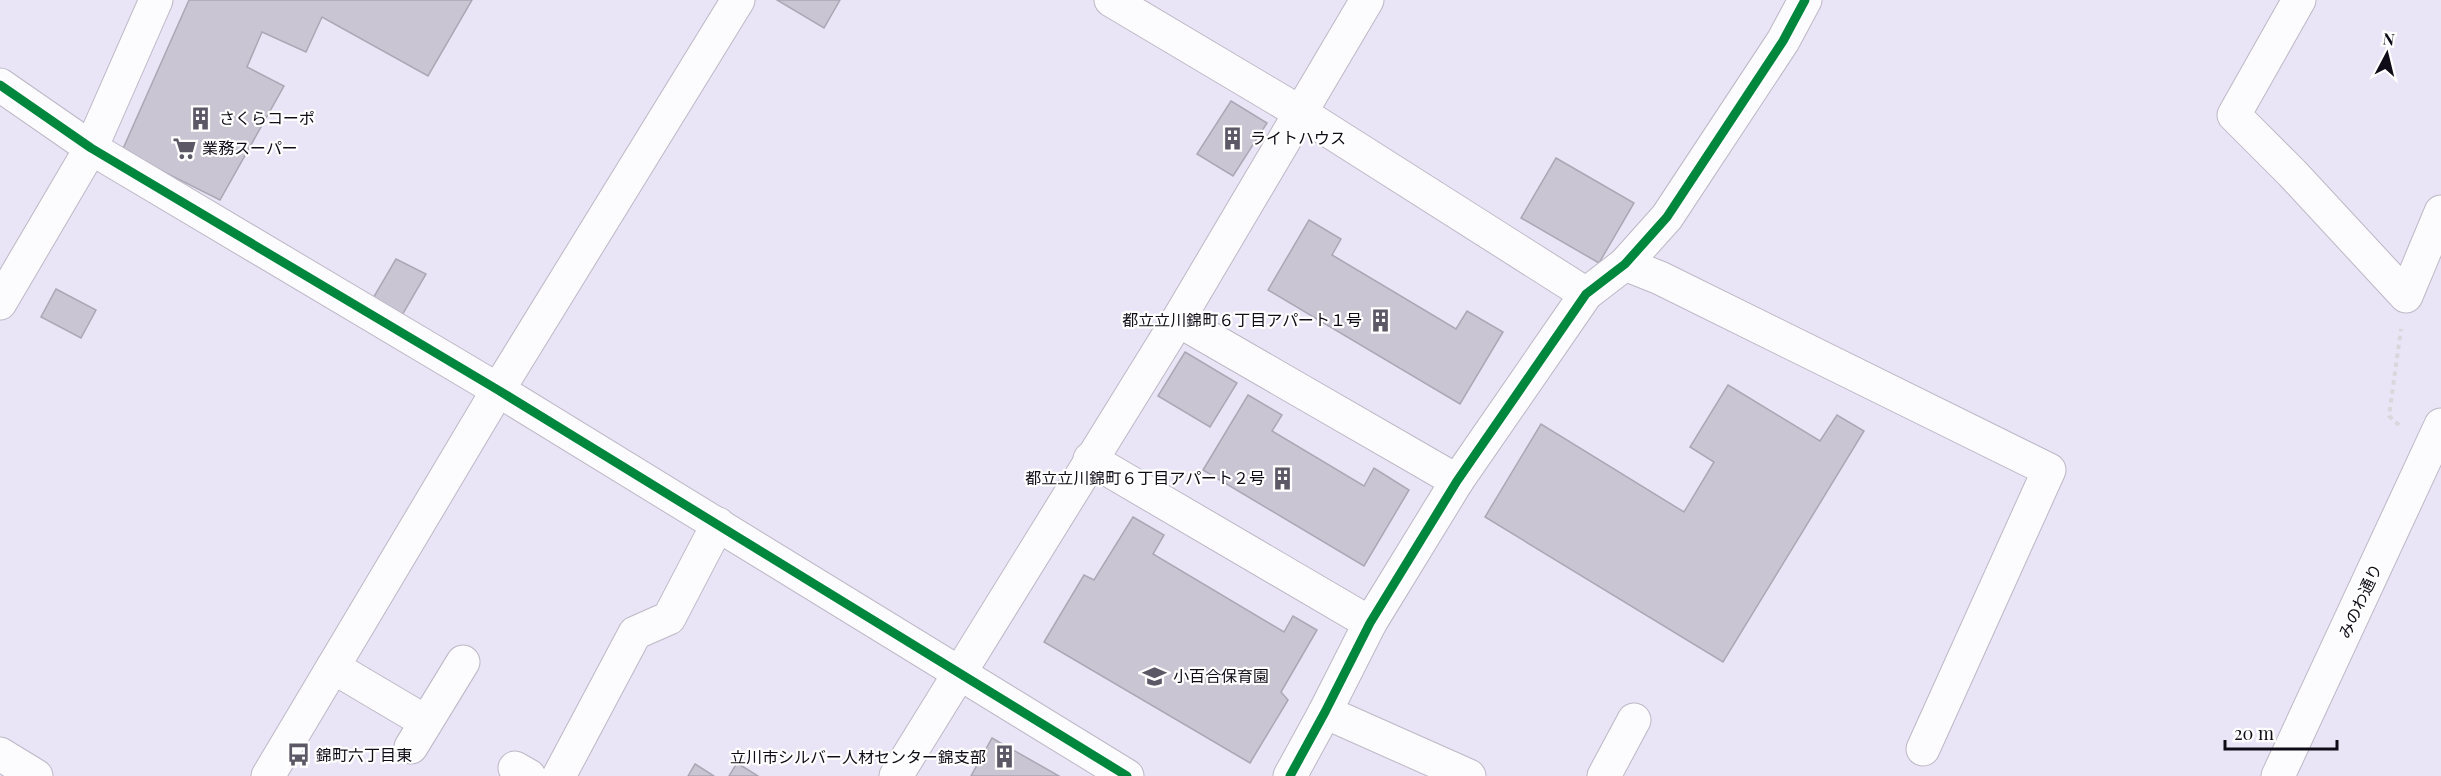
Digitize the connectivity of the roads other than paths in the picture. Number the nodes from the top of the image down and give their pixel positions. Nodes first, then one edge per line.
1 (156, 0) edge
2 (738, 0) edge
3 (1111, 0) edge
4 (1367, 0) edge
5 (1805, 0) edge
6 (2300, 0) edge
7 (0, 85) edge
8 (1301, 114) junction
9 (91, 148) junction
10 (2441, 212) edge
11 (1624, 264) junction
12 (1586, 294) junction
13 (0, 303) edge
14 (1178, 320) junction
15 (498, 390) junction
16 (2441, 425) edge
17 (1090, 459) junction
18 (1457, 481) junction
19 (718, 525) junction
20 (1370, 623) junction
21 (463, 662) dead end
22 (333, 667) junction
23 (959, 672) junction
24 (1325, 712) junction
25 (1634, 720) dead end
26 (1923, 749) dead end
27 (0, 754) edge
28 (36, 776) edge
29 (268, 776) edge
30 (559, 776) edge
31 (896, 776) edge
32 (1127, 776) edge
33 (1290, 776) edge
34 (1469, 776) edge
35 (1604, 776) edge
36 (2278, 776) edge

1 - 9 street
2 - 15 street
3 - 8 street
4 - 8 street
5 - 11 street
6 - 10 street
7 - 9 street
8 - 12 street
8 - 14 street
9 - 13 street
9 - 15 street
11 - 12 street
11 - 26 street
12 - 18 street
14 - 17 street
14 - 18 street
15 - 19 street
15 - 22 street
16 - 36 street, みのわ通り
17 - 20 street
17 - 23 street
18 - 20 street
19 - 23 street
19 - 30 street
20 - 24 street
21 - 22 street
22 - 29 street
23 - 31 street
23 - 32 street
24 - 33 street
24 - 34 street
25 - 35 street
27 - 28 street

